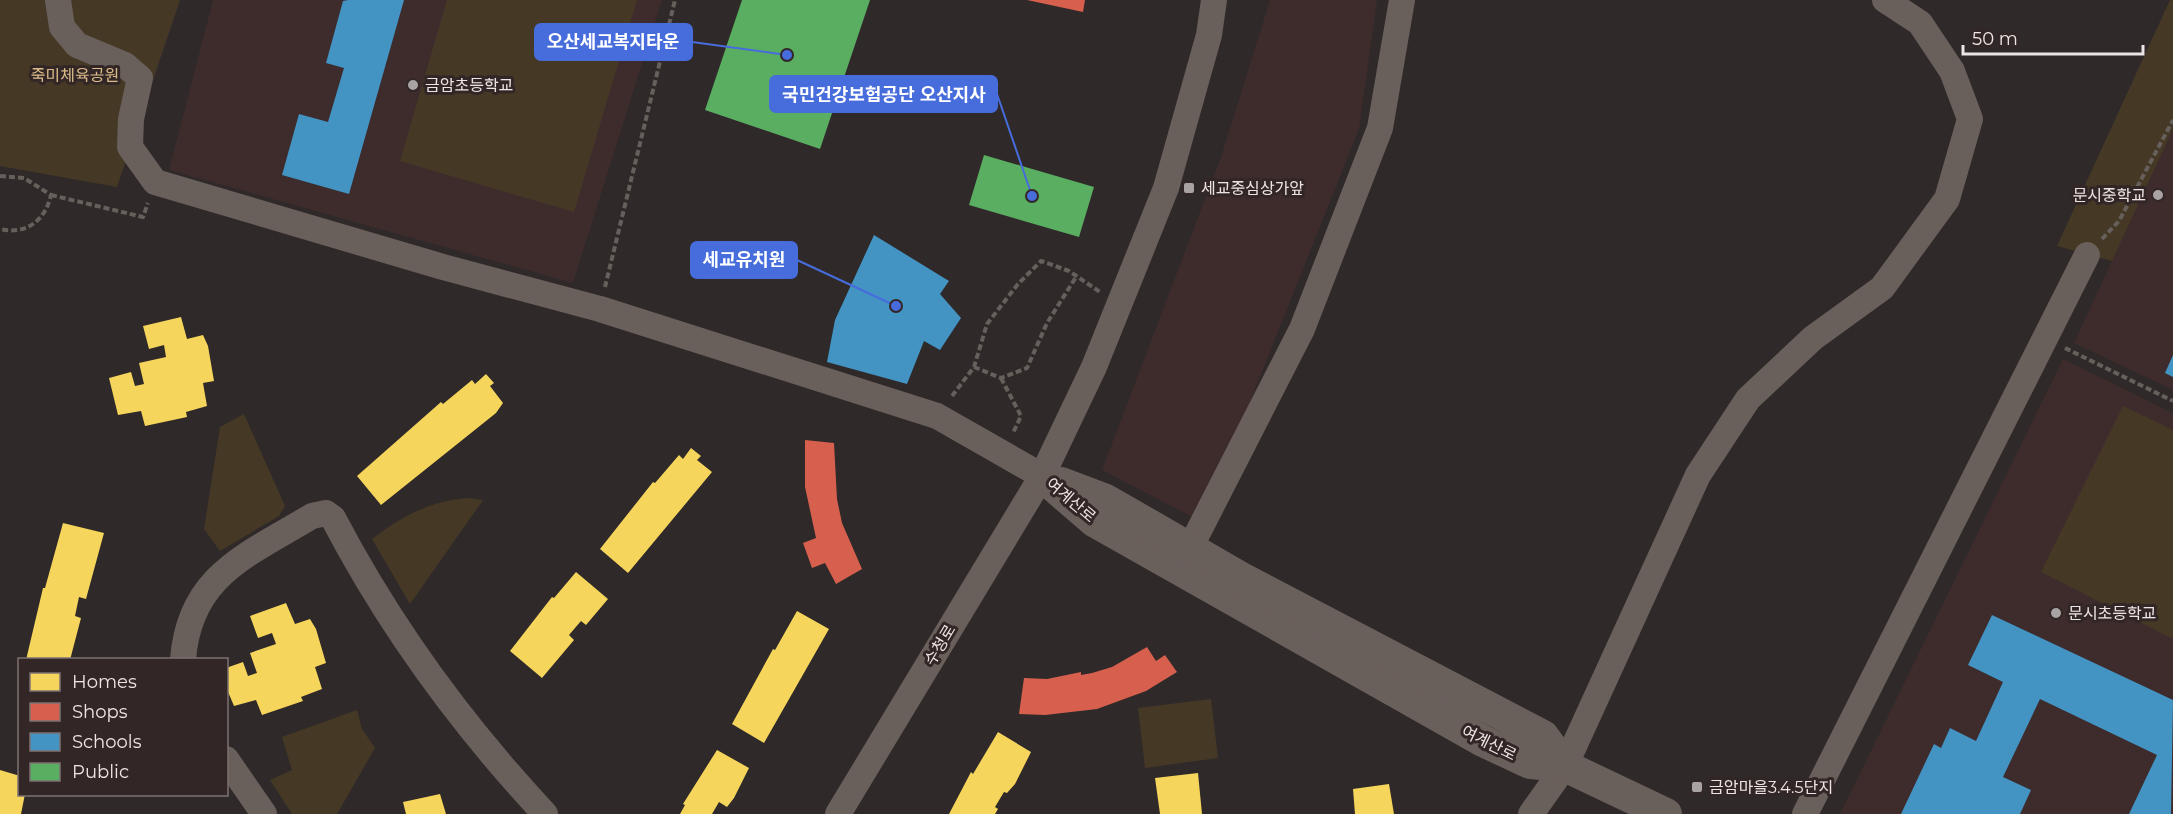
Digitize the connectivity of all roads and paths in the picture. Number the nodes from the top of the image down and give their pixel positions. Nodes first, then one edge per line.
1 (58, 0) edge
2 (675, 0) edge
3 (1214, 0) edge
4 (1402, 0) edge
5 (1885, 0) edge
6 (2173, 120) edge
7 (0, 176) edge
8 (155, 182) junction
9 (51, 195) junction
10 (0, 229) edge
11 (2087, 255) joint
12 (1076, 277) junction
13 (1104, 292) dead end
14 (600, 309) junction
15 (2045, 339) junction
16 (974, 367) junction
17 (1001, 378) junction
18 (2173, 401) edge
19 (936, 416) junction
20 (1002, 455) junction
21 (1042, 476) junction
22 (1190, 548) junction
23 (183, 658) edge
24 (228, 762) edge
25 (1564, 766) junction
26 (264, 814) edge
27 (545, 814) edge
28 (838, 814) edge
29 (1531, 814) edge
30 (1666, 814) edge
31 (1805, 814) edge

1 - 8 street
2 - 14 path
3 - 21 street, 수청로
4 - 22 street
5 - 25 street
6 - 11 path
7 - 9 path
8 - 9 path
8 - 14 street
9 - 10 path
11 - 15 street
12 - 13 path
12 - 16 path
12 - 17 path
14 - 19 street
15 - 18 path
15 - 31 street
16 - 17 path
16 - 19 path
17 - 20 path
19 - 20 street
20 - 21 street
21 - 22 street, 여계산로
21 - 25 street, 여계산로
21 - 28 street, 수청로
22 - 25 street, 여계산로
23 - 27 street
24 - 26 street
25 - 29 street
25 - 30 street, 여계산로

